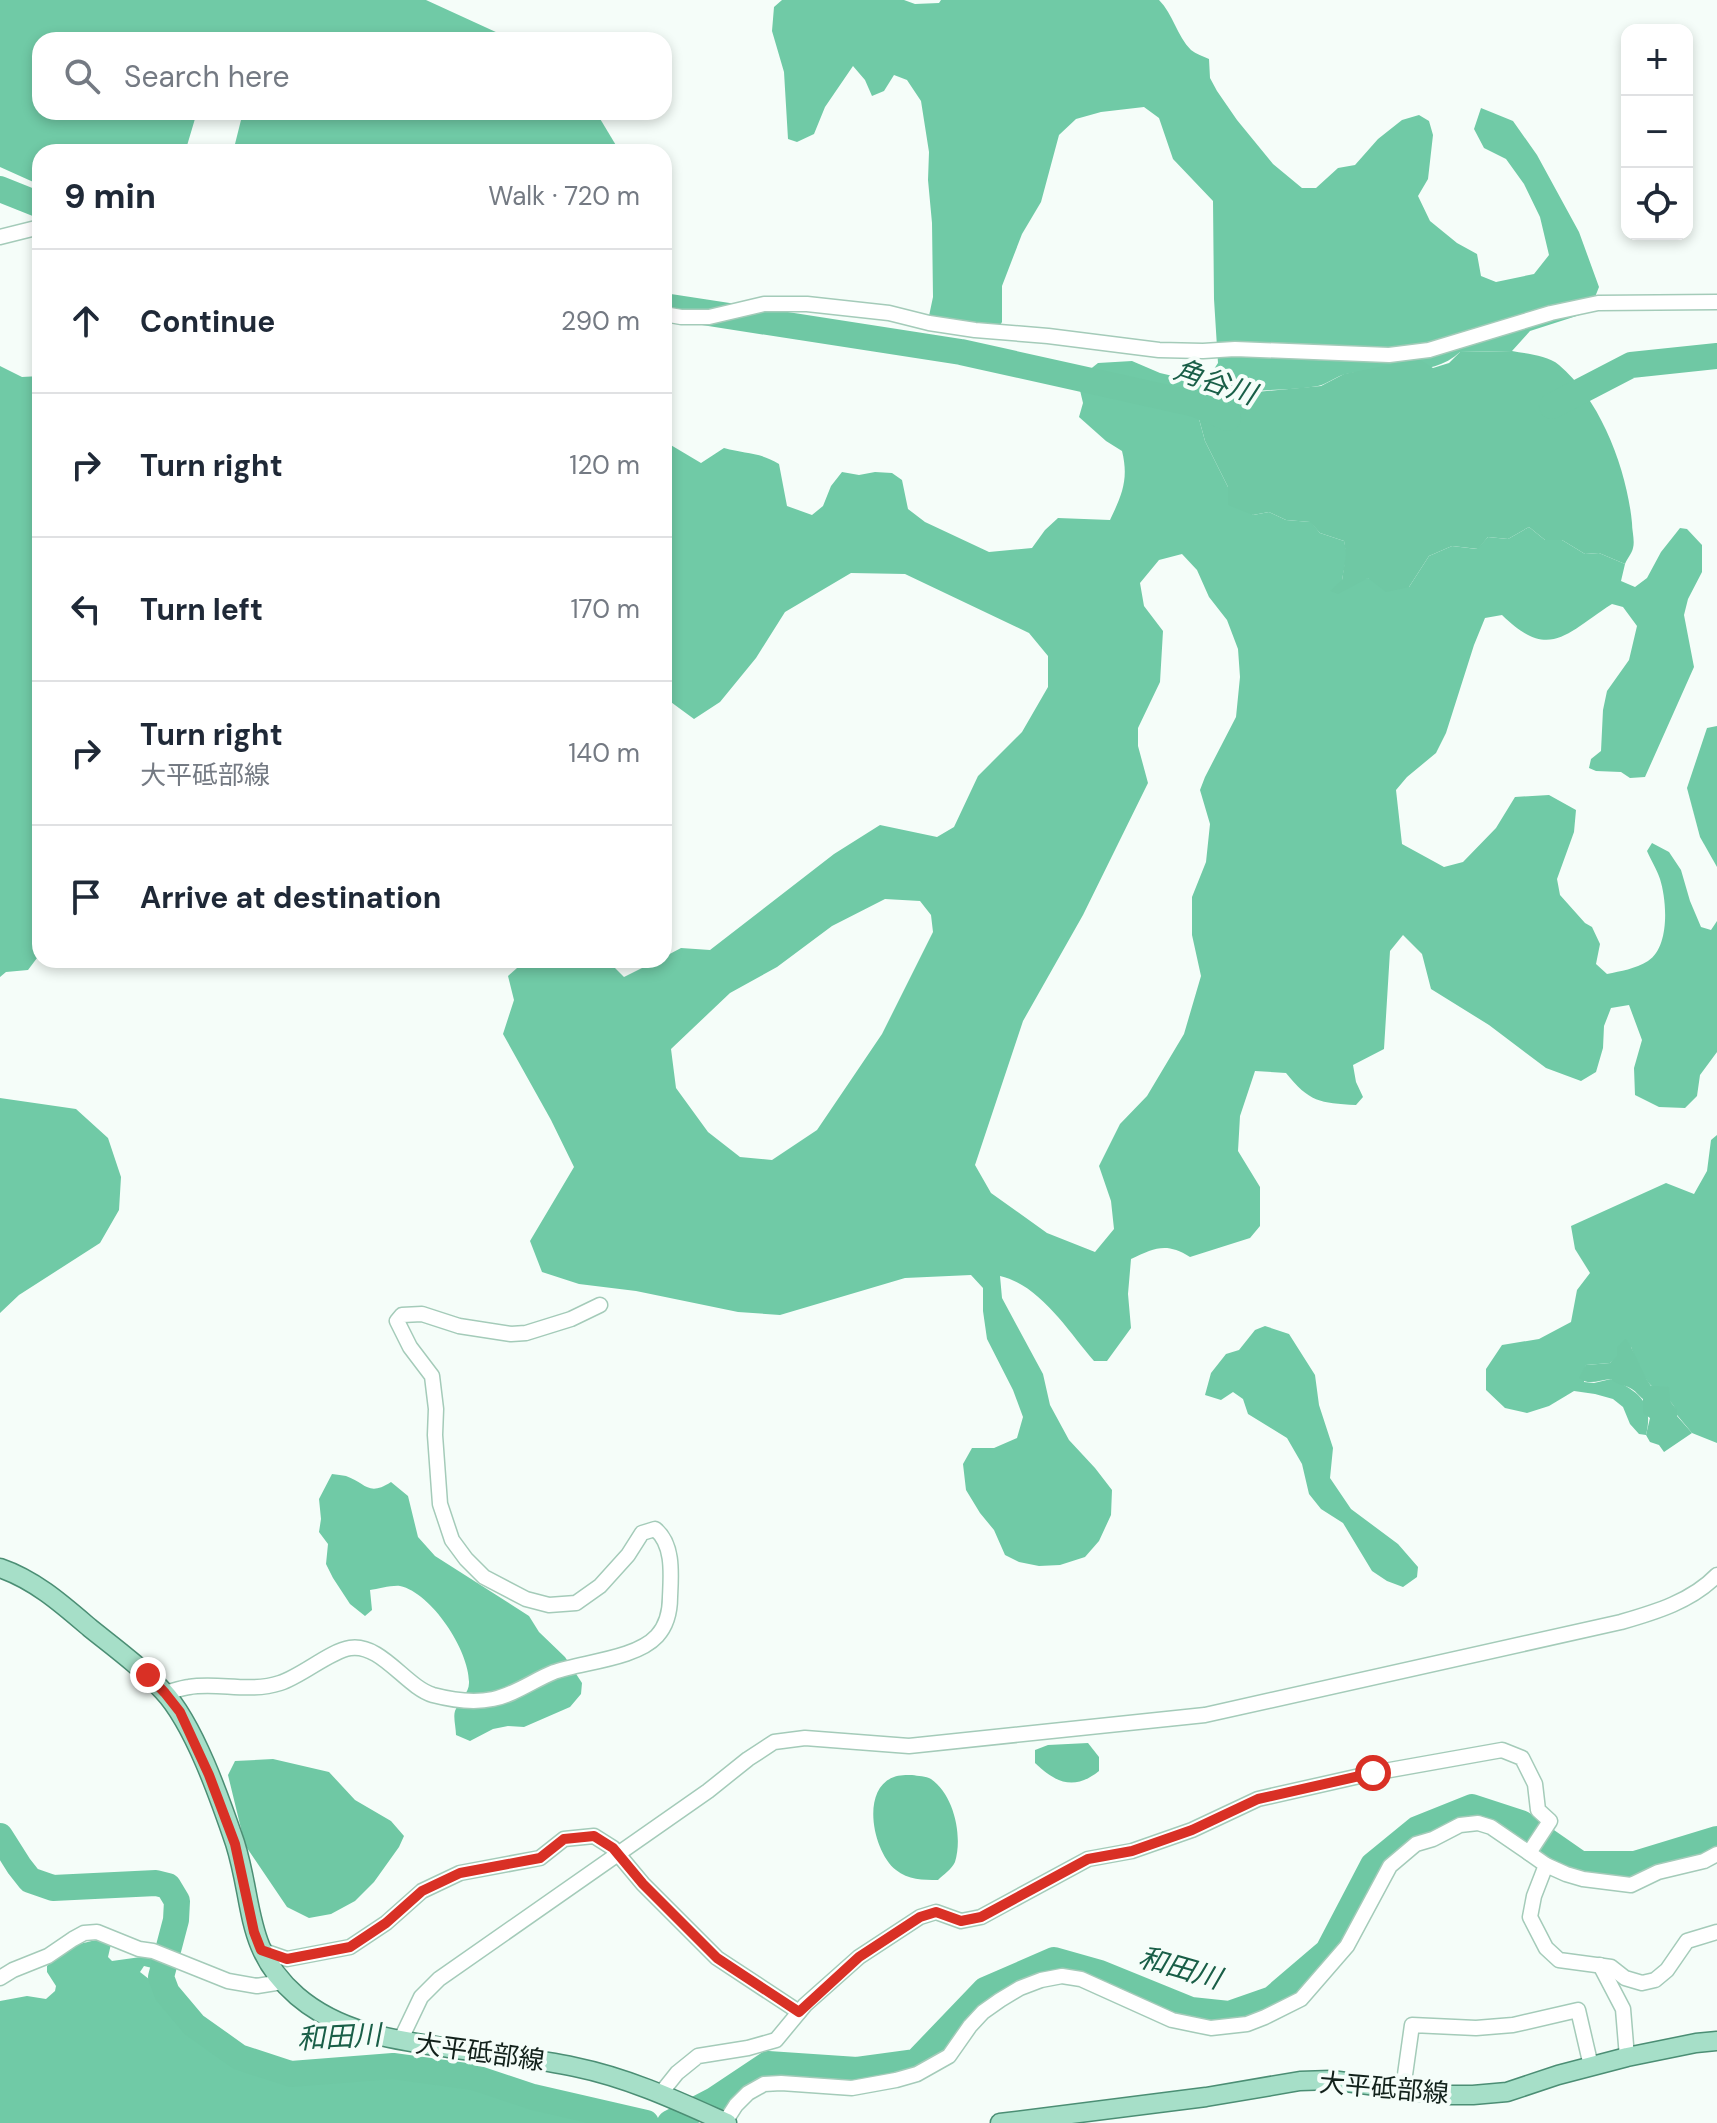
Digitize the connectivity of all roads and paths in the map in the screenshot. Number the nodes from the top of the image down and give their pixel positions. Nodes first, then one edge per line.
1 (32, 229) edge
2 (0, 237) edge
3 (1717, 302) edge
4 (672, 315) edge
5 (600, 1305) dead end
6 (0, 1568) edge
7 (1717, 1575) edge
8 (165, 1693) junction
9 (1529, 1853) junction
10 (618, 1854) junction
11 (1717, 1854) edge
12 (1546, 1865) junction
13 (1717, 1932) edge
14 (261, 1950) junction
15 (1600, 1965) junction
16 (0, 1978) edge
17 (282, 1982) junction
18 (799, 2012) junction
19 (400, 2041) junction
20 (1717, 2041) edge
21 (1627, 2057) junction
22 (1591, 2066) junction
23 (1403, 2089) junction
24 (661, 2093) junction
25 (726, 2123) edge
26 (1000, 2123) edge

1 - 2 street
3 - 4 street
5 - 8 street
6 - 8 main road, 大平砥部線
7 - 10 street
8 - 14 main road, 大平砥部線
9 - 12 street
9 - 18 street
9 - 25 street
10 - 14 street
10 - 18 street
10 - 19 street
11 - 12 street
12 - 15 street
13 - 15 street
14 - 17 main road, 大平砥部線
15 - 21 street
16 - 17 street
17 - 19 main road, 大平砥部線
18 - 24 street
19 - 24 main road, 大平砥部線
20 - 21 main road, 大平砥部線
21 - 22 main road, 大平砥部線
22 - 23 main road, 大平砥部線
22 - 23 street
23 - 26 main road, 大平砥部線
24 - 25 main road, 大平砥部線

